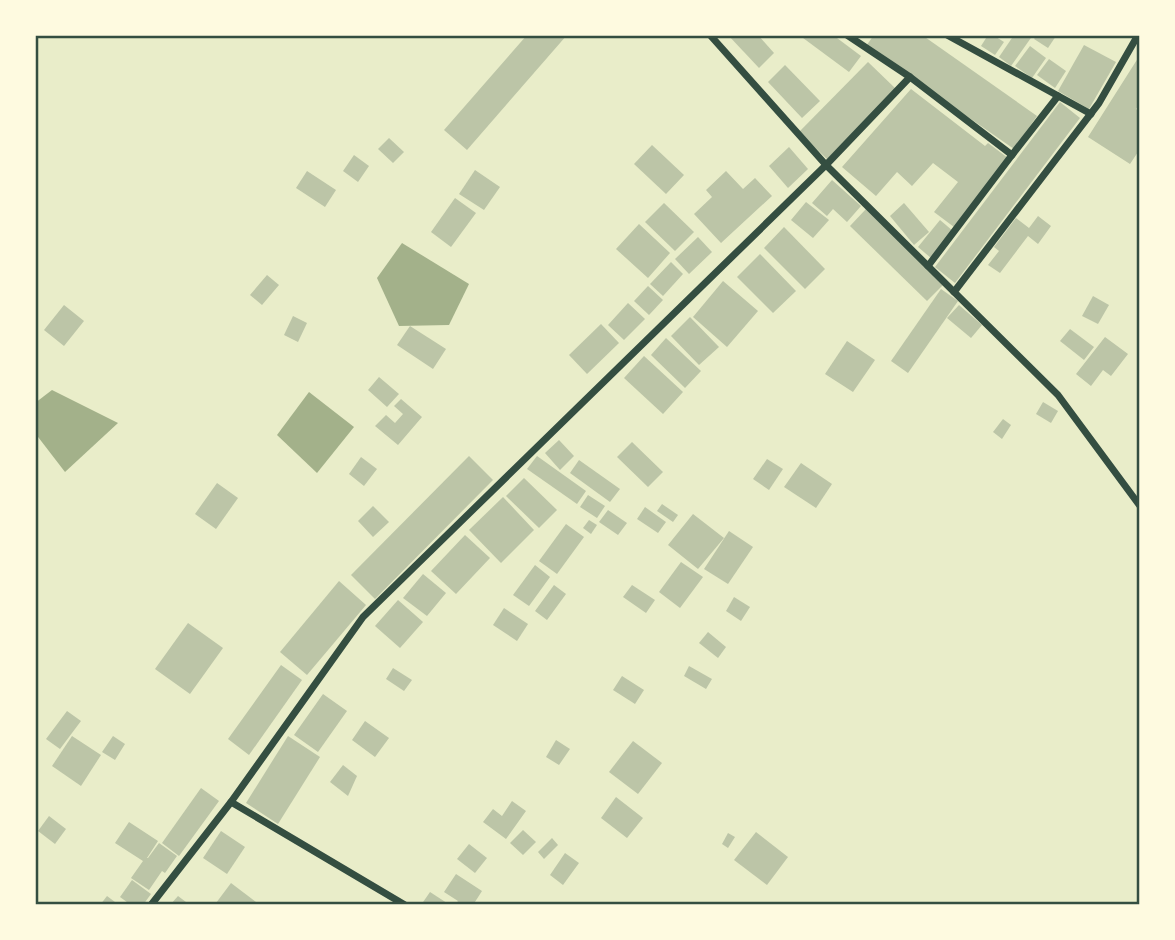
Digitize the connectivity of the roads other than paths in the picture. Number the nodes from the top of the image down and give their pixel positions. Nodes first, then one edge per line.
1 (710, 35) edge
2 (847, 35) edge
3 (947, 35) edge
4 (1138, 35) edge
5 (910, 77) junction
6 (1058, 96) junction
7 (1091, 114) junction
8 (1012, 155) junction
9 (826, 165) junction
10 (928, 266) junction
11 (954, 292) junction
12 (1140, 506) edge
13 (231, 802) junction
14 (152, 905) edge
15 (405, 905) edge

1 - 9 street
2 - 5 street
3 - 6 street
4 - 7 street
5 - 8 street
5 - 9 street
6 - 7 street
6 - 8 street
7 - 11 street
8 - 10 street
9 - 10 street
9 - 13 street
10 - 11 street
11 - 12 street
13 - 14 street
13 - 15 street

